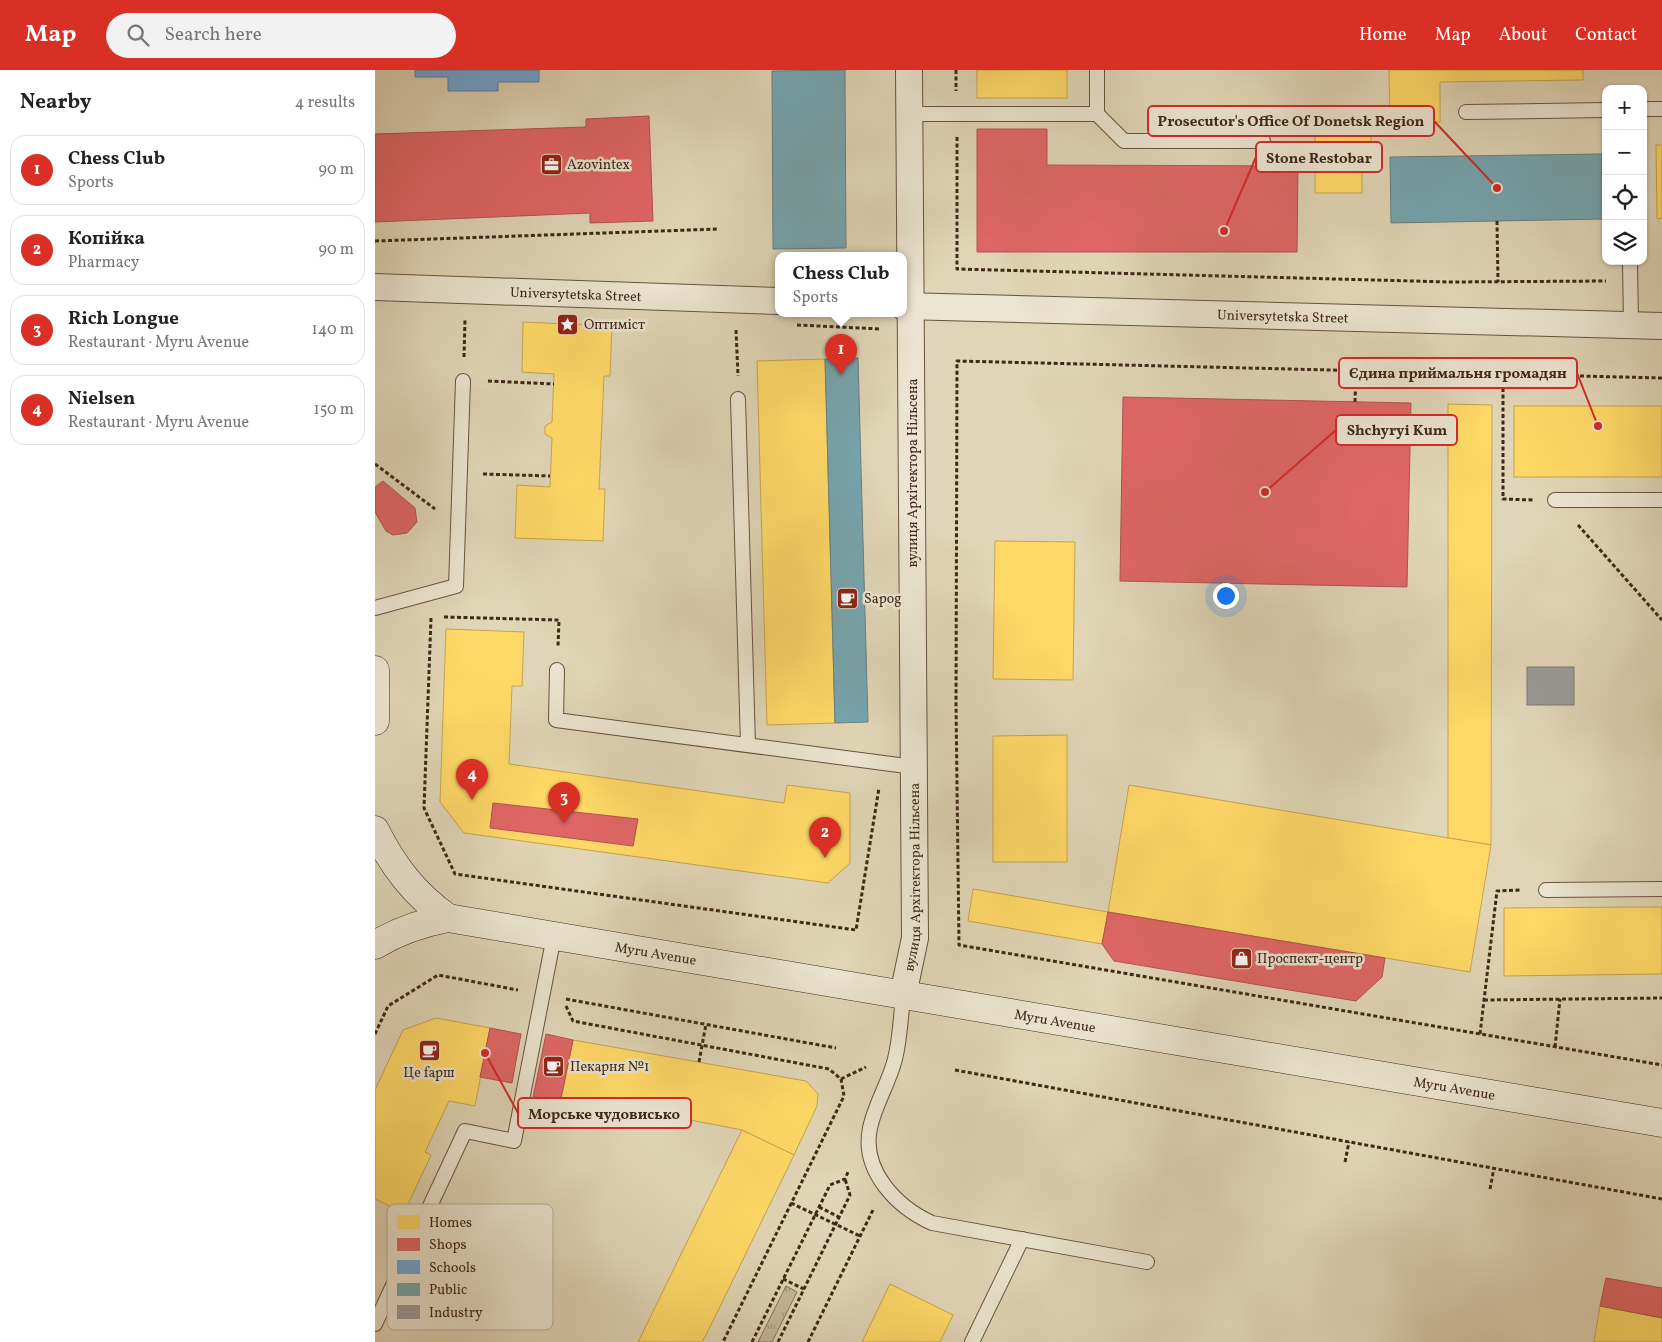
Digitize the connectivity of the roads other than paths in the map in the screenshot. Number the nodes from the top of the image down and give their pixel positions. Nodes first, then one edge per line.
1 (909, 70) edge
2 (1097, 70) edge
3 (1662, 109) edge
4 (1602, 110) edge
5 (1647, 110) edge
6 (1466, 112) dead end
7 (909, 114) junction
8 (1097, 114) junction
9 (1263, 141) dead end
10 (1630, 265) edge
11 (375, 287) edge
12 (775, 301) edge
13 (907, 306) edge
14 (1631, 325) junction
15 (1662, 326) edge
16 (463, 380) road end
17 (738, 399) road end
18 (1555, 500) road end
19 (1662, 500) edge
20 (375, 608) edge
21 (375, 670) edge
22 (557, 670) dead end
23 (375, 721) edge
24 (748, 745) junction
25 (914, 767) junction
26 (375, 830) edge
27 (1662, 889) edge
28 (1546, 890) dead end
29 (448, 918) junction
30 (554, 936) junction
31 (375, 945) edge
32 (903, 995) junction
33 (1662, 1124) edge
34 (428, 1204) edge
35 (1022, 1240) junction
36 (1147, 1262) dead end
37 (387, 1285) edge
38 (381, 1297) edge
39 (375, 1324) edge
40 (972, 1342) edge

1 - 7 street, вулиця Архітектора Нільсена
2 - 8 lane
3 - 5 lane
4 - 6 lane
7 - 8 lane
7 - 13 street, вулиця Архітектора Нільсена
8 - 9 lane
10 - 14 lane
11 - 12 street, Universytetska Street
13 - 14 street, Universytetska Street
13 - 25 street, вулиця Архітектора Нільсена
14 - 15 street, Universytetska Street
16 - 20 lane
17 - 24 lane
18 - 19 lane
21 - 23 main road
22 - 24 lane
24 - 25 lane
25 - 32 street, вулиця Архітектора Нільсена
26 - 29 main road, Myru Avenue
27 - 28 lane
29 - 30 main road, Myru Avenue
29 - 31 main road, Myru Avenue
30 - 32 main road, Myru Avenue
30 - 34 lane
32 - 33 main road, Myru Avenue
32 - 35 lane
35 - 36 lane
35 - 40 lane
37 - 38 lane
38 - 39 lane

